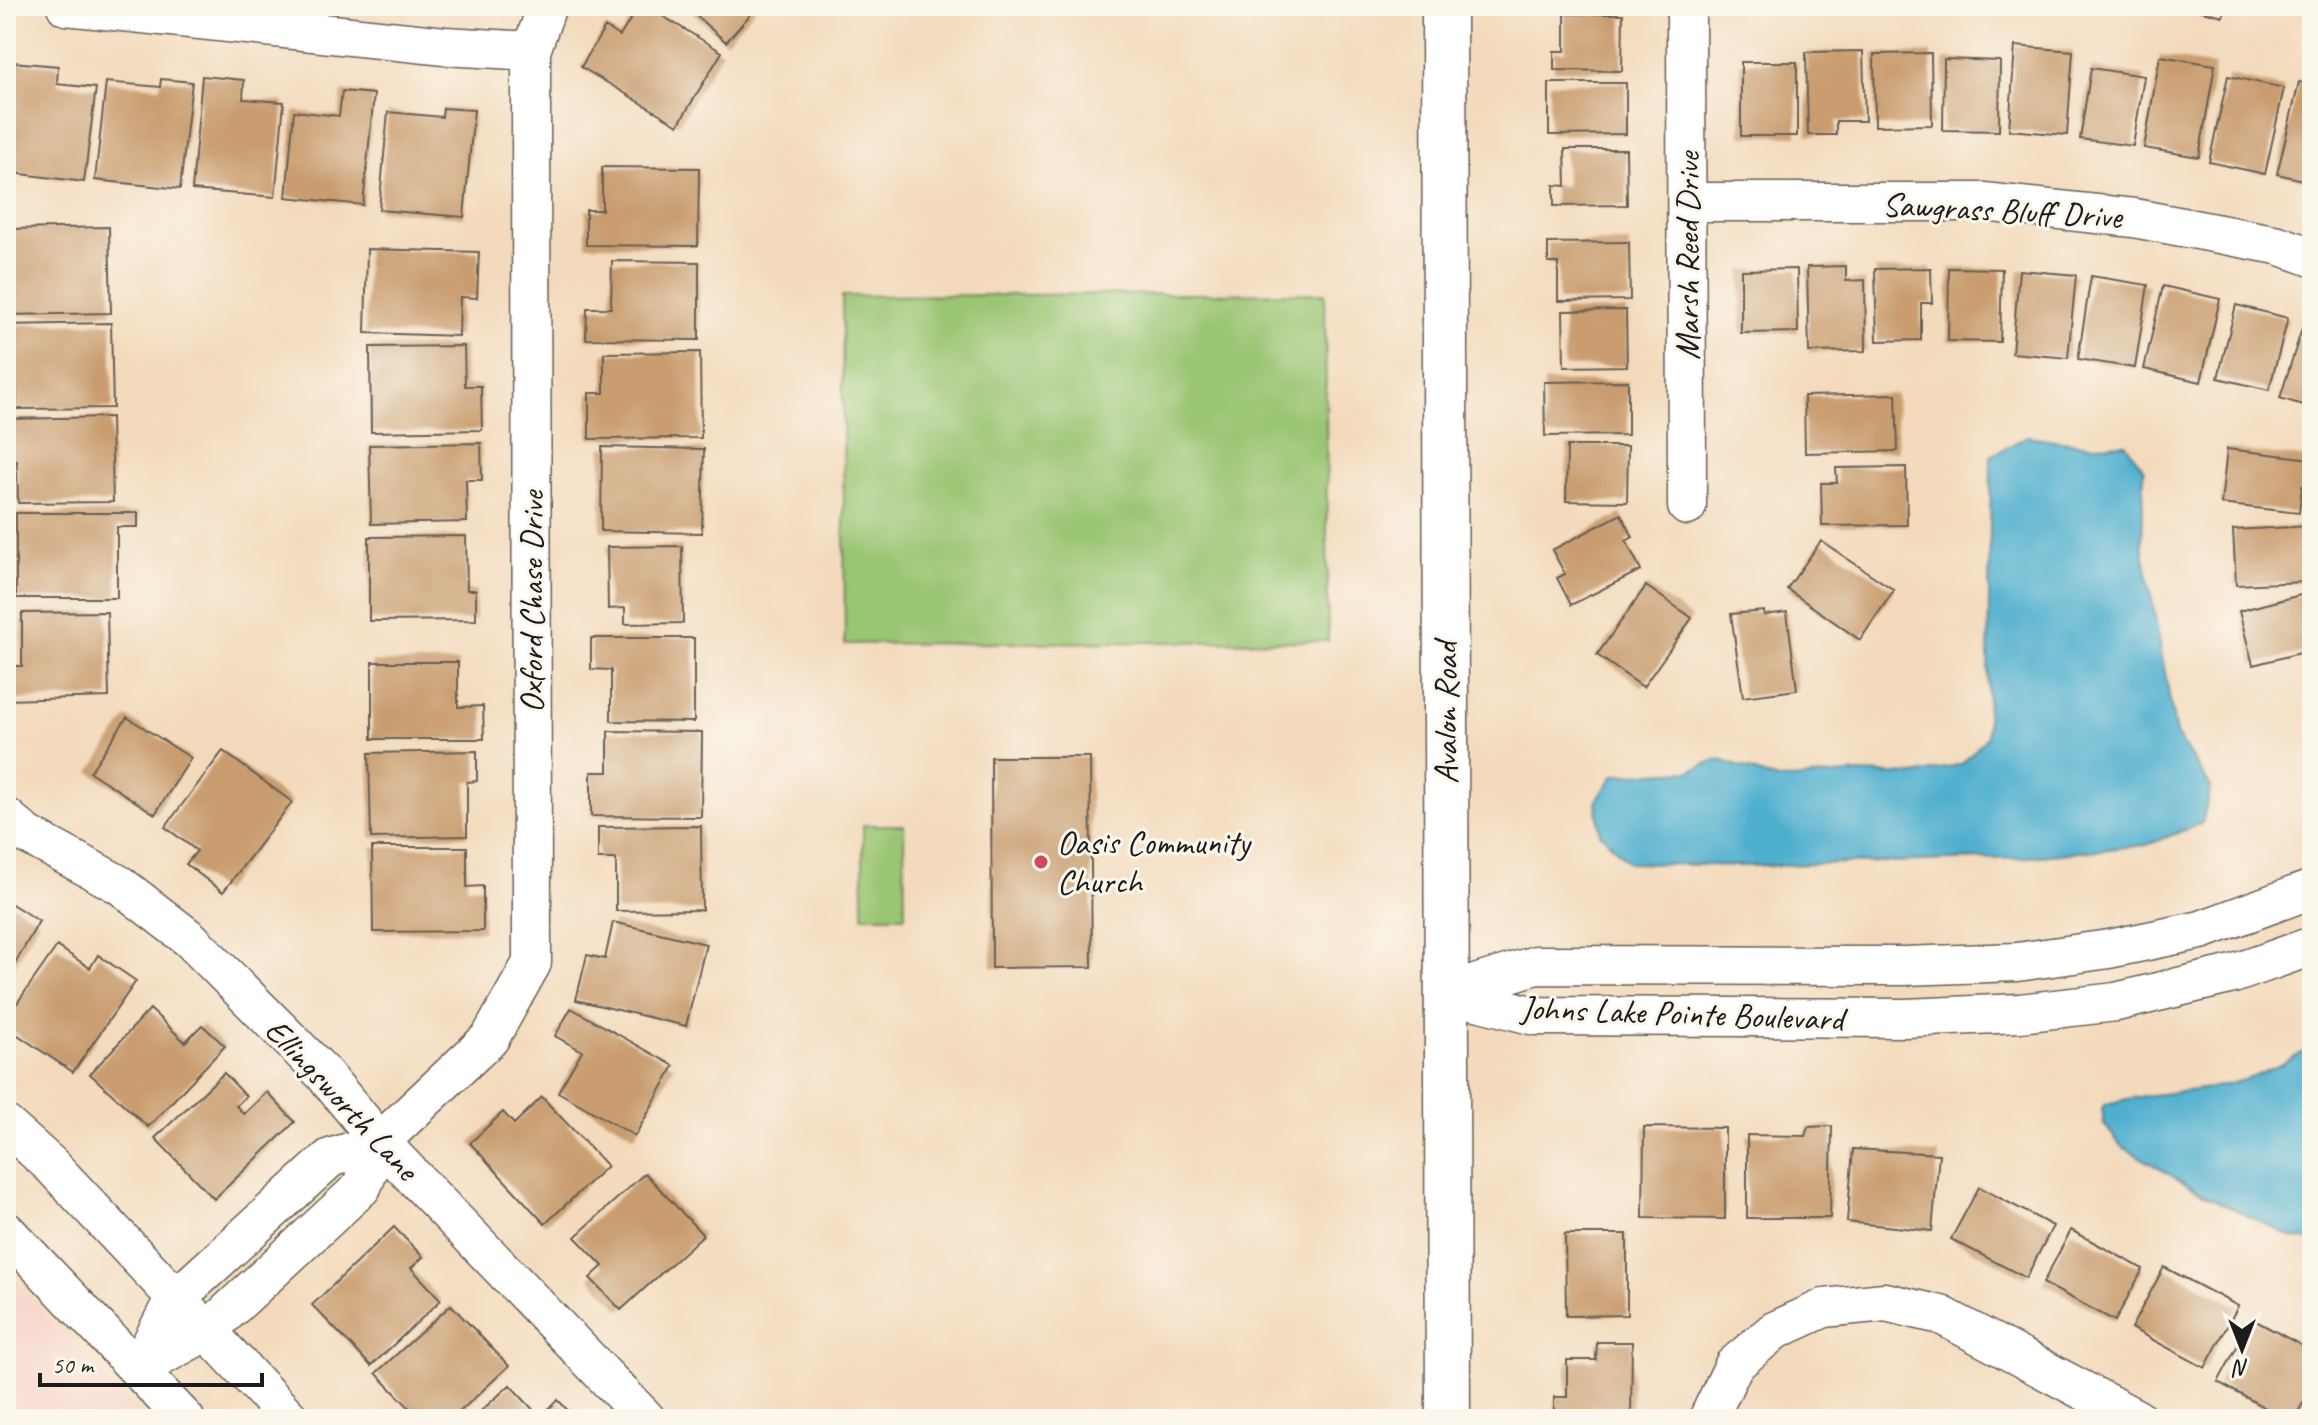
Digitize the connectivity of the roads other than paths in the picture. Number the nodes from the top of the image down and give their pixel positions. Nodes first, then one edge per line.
1 (66, 6) edge
2 (547, 6) edge
3 (1444, 6) edge
4 (1686, 6) edge
5 (531, 51) junction
6 (1687, 202) junction
7 (2312, 257) edge
8 (1687, 506) dead end
9 (6, 817) edge
10 (2312, 889) edge
11 (2312, 946) edge
12 (1904, 966) junction
13 (1446, 993) junction
14 (1905, 1018) junction
15 (6, 1125) edge
16 (380, 1142) junction
17 (265, 1218) junction
18 (6, 1231) edge
19 (295, 1250) junction
20 (175, 1297) junction
21 (207, 1331) junction
22 (138, 1369) junction
23 (2079, 1404) edge
24 (185, 1419) edge
25 (290, 1419) edge
26 (646, 1419) edge
27 (1448, 1419) edge
28 (1708, 1419) edge
29 (2137, 1419) edge

1 - 5 street
2 - 5 street, Oxford Chase Drive
3 - 13 main road, Avalon Road
4 - 6 street, Marsh Reed Drive
5 - 16 street, Oxford Chase Drive
6 - 7 street, Sawgrass Bluff Drive
6 - 8 street, Marsh Reed Drive
9 - 16 street, Ellingsworth Lane
10 - 12 street, Johns Lake Pointe Boulevard
11 - 14 street, Johns Lake Pointe Boulevard
12 - 13 street, Johns Lake Pointe Boulevard
12 - 14 street
13 - 14 street, Johns Lake Pointe Boulevard
13 - 27 main road, Avalon Road
15 - 20 street
16 - 17 street, Oxford Chase Drive
16 - 19 street, Oxford Chase Drive
16 - 26 street, Ellingsworth Lane
17 - 19 street
17 - 20 street, Oxford Chase Drive
18 - 22 street
19 - 21 street, Oxford Chase Drive
20 - 21 street
20 - 22 street, Oxford Chase Drive
21 - 22 street, Oxford Chase Drive
21 - 25 street
22 - 24 street
23 - 28 street
23 - 29 street

